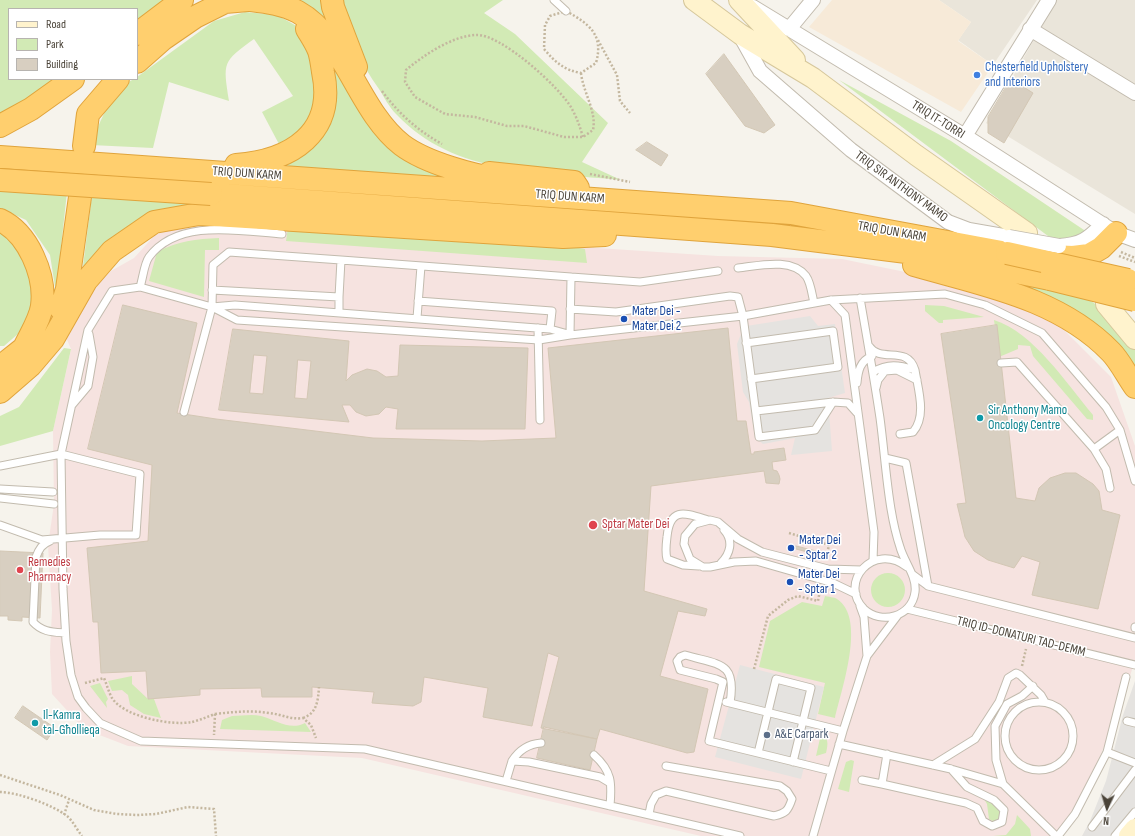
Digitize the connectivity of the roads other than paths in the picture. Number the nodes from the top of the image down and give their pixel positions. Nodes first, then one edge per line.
1 (182, 0) edge
2 (250, 0) edge
3 (332, 0) edge
4 (554, 0) edge
5 (694, 0) edge
6 (740, 0) edge
7 (813, 0) edge
8 (1049, 0) edge
9 (566, 11) road end
10 (298, 12) junction
11 (789, 29) junction
12 (1030, 29) junction
13 (138, 33) edge
14 (740, 34) junction
15 (138, 61) edge
16 (813, 78) junction
17 (72, 80) edge
18 (117, 80) edge
19 (1135, 93) edge
20 (0, 126) edge
21 (964, 136) junction
22 (84, 146) dead end
23 (0, 157) edge
24 (136, 166) junction
25 (0, 180) edge
26 (581, 181) junction
27 (80, 197) dead end
28 (791, 213) junction
29 (0, 220) edge
30 (704, 231) junction
31 (282, 234) dead end
32 (1125, 235) edge
33 (1015, 241) junction
34 (842, 244) junction
35 (341, 260) junction
36 (421, 266) junction
37 (738, 268) dead end
38 (718, 271) dead end
39 (571, 277) junction
40 (140, 287) junction
41 (1133, 287) edge
42 (67, 289) junction
43 (212, 290) junction
44 (339, 297) junction
45 (860, 298) junction
46 (831, 300) junction
47 (418, 301) junction
48 (814, 303) junction
49 (1106, 304) dead end
50 (212, 307) junction
51 (570, 308) junction
52 (340, 312) junction
53 (743, 316) junction
54 (417, 318) junction
55 (538, 328) junction
56 (550, 329) junction
57 (88, 330) junction
58 (570, 335) junction
59 (1135, 338) edge
60 (53, 339) junction
61 (539, 340) junction
62 (746, 343) junction
63 (868, 344) junction
64 (24, 348) junction
65 (878, 354) junction
66 (870, 357) junction
67 (1001, 363) dead end
68 (0, 367) edge
69 (916, 370) junction
70 (872, 372) junction
71 (751, 379) junction
72 (917, 380) junction
73 (1135, 387) edge
74 (876, 390) junction
75 (0, 392) edge
76 (856, 393) junction
77 (833, 402) junction
78 (71, 406) junction
79 (756, 411) junction
80 (184, 412) dead end
81 (857, 413) junction
82 (540, 420) dead end
83 (1120, 430) junction
84 (900, 434) dead end
85 (1094, 449) junction
86 (61, 454) junction
87 (885, 458) junction
88 (0, 466) edge
89 (1135, 481) edge
90 (1110, 488) dead end
91 (0, 489) edge
92 (53, 492) dead end
93 (0, 498) edge
94 (54, 504) dead end
95 (710, 520) junction
96 (0, 524) edge
97 (721, 526) junction
98 (63, 539) junction
99 (54, 540) junction
100 (873, 560) junction
101 (721, 563) junction
102 (703, 567) junction
103 (907, 567) junction
104 (861, 570) junction
105 (912, 574) junction
106 (928, 586) junction
107 (856, 594) junction
108 (859, 602) junction
109 (907, 609) junction
110 (898, 615) junction
111 (65, 633) junction
112 (1135, 638) edge
113 (867, 656) junction
114 (1135, 665) edge
115 (1126, 677) dead end
116 (1033, 686) junction
117 (720, 700) junction
118 (1045, 702) junction
119 (730, 703) junction
120 (768, 712) junction
121 (803, 721) junction
122 (1128, 721) dead end
123 (1135, 723) edge
124 (843, 731) junction
125 (541, 743) dead end
126 (839, 744) junction
127 (1107, 752) junction
128 (758, 753) junction
129 (887, 754) junction
130 (594, 755) dead end
131 (512, 761) junction
132 (792, 762) junction
133 (1135, 763) edge
134 (932, 765) junction
135 (666, 766) dead end
136 (950, 770) junction
137 (1135, 770) edge
138 (831, 771) junction
139 (862, 780) dead end
140 (506, 781) junction
141 (610, 783) junction
142 (882, 784) junction
143 (1003, 784) junction
144 (610, 806) junction
145 (1135, 812) edge
146 (649, 814) junction
147 (1092, 827) dead end
148 (1135, 829) edge
149 (740, 836) edge
150 (813, 836) edge
151 (1057, 836) edge
152 (1115, 836) edge
153 (1129, 836) edge

1 - 13 highway
2 - 10 highway
2 - 15 highway
3 - 26 highway
4 - 9 lane
5 - 14 main road, TRIQ SIR ANTHONY MAMO
6 - 11 street, TRIQ IT-TORRI
6 - 16 main road
7 - 11 street
8 - 12 street
10 - 24 highway
10 - 26 highway
11 - 21 street, TRIQ IT-TORRI
12 - 19 street
12 - 21 street
14 - 16 main road, TRIQ SIR ANTHONY MAMO
14 - 33 street, TRIQ SIR ANTHONY MAMO
16 - 33 main road, TRIQ SIR ANTHONY MAMO
17 - 20 highway
18 - 22 highway
21 - 32 street, TRIQ IT-TORRI
23 - 24 highway, TRIQ DUN KARM
24 - 28 highway, TRIQ DUN KARM
25 - 30 highway, TRIQ DUN KARM, bridge
26 - 28 highway
27 - 42 highway
28 - 33 highway, TRIQ DUN KARM
29 - 64 highway
30 - 34 highway, TRIQ DUN KARM
30 - 60 highway
31 - 40 lane
32 - 33 street, TRIQ SIR ANTHONY MAMO, bridge
32 - 33 highway
33 - 41 highway, TRIQ DUN KARM, bridge
34 - 41 highway, TRIQ DUN KARM, bridge
34 - 73 highway
35 - 36 lane
35 - 43 lane
35 - 44 lane
36 - 39 lane
36 - 47 lane
37 - 48 lane
38 - 39 lane
39 - 51 lane
40 - 50 lane
40 - 57 lane
42 - 60 highway
42 - 64 highway
43 - 44 lane
43 - 50 lane
44 - 52 lane
45 - 46 lane
45 - 63 lane
45 - 83 lane
46 - 48 lane
46 - 76 lane
47 - 54 lane
47 - 56 lane
48 - 53 lane
49 - 59 main road
50 - 52 lane
50 - 61 lane
50 - 80 lane
51 - 53 lane
51 - 58 lane
52 - 54 lane
53 - 58 lane
53 - 62 lane
54 - 55 lane
55 - 56 lane
55 - 61 lane
56 - 58 lane
57 - 78 lane
57 - 78 lane
58 - 61 lane
60 - 75 highway
61 - 82 lane
62 - 71 lane
62 - 71 lane
63 - 65 lane
63 - 66 lane
64 - 68 highway
65 - 66 lane
65 - 69 lane
66 - 70 lane
66 - 76 lane
67 - 85 lane
69 - 70 lane
69 - 72 lane
70 - 74 lane
71 - 79 lane
72 - 74 lane
72 - 84 lane
74 - 87 lane
76 - 81 lane
77 - 79 lane
77 - 79 lane
77 - 81 lane
78 - 86 lane
81 - 100 lane
83 - 85 lane
83 - 89 lane
85 - 90 lane
86 - 88 lane
86 - 98 lane
86 - 98 lane
87 - 103 lane
87 - 106 lane
91 - 92 lane
93 - 94 lane
95 - 97 lane
95 - 102 lane
95 - 102 lane
96 - 99 lane
97 - 101 lane
97 - 104 lane
98 - 99 lane
98 - 111 lane
99 - 111 lane
100 - 103 lane
100 - 104 lane
101 - 102 lane
101 - 107 lane
103 - 105 lane
104 - 107 lane
105 - 106 lane, TRIQ ID-DONATURI TAD-DEMM
105 - 109 lane
106 - 112 lane, TRIQ ID-DONATURI TAD-DEMM
107 - 108 lane
108 - 110 lane
108 - 113 lane
109 - 110 lane
109 - 114 lane, TRIQ ID-DONATURI TAD-DEMM
110 - 113 lane
111 - 140 lane
113 - 124 lane
115 - 127 lane
116 - 118 lane
116 - 134 lane
116 - 143 lane
117 - 119 lane
117 - 119 lane
117 - 128 lane
118 - 118 lane
119 - 120 lane
120 - 121 lane
120 - 121 lane
120 - 128 lane
121 - 124 lane
121 - 132 lane
122 - 123 lane
124 - 126 lane
125 - 131 lane
126 - 129 lane
126 - 138 lane
127 - 133 lane
127 - 151 lane
128 - 132 lane
129 - 134 lane
129 - 142 lane
130 - 141 lane
131 - 140 lane
131 - 141 lane
132 - 138 lane
134 - 136 lane
135 - 146 lane
136 - 142 lane
136 - 143 lane
137 - 147 lane
138 - 150 lane
139 - 142 lane
140 - 144 lane
141 - 144 lane
143 - 151 lane
144 - 146 lane
145 - 152 lane
146 - 149 lane
148 - 153 main road

